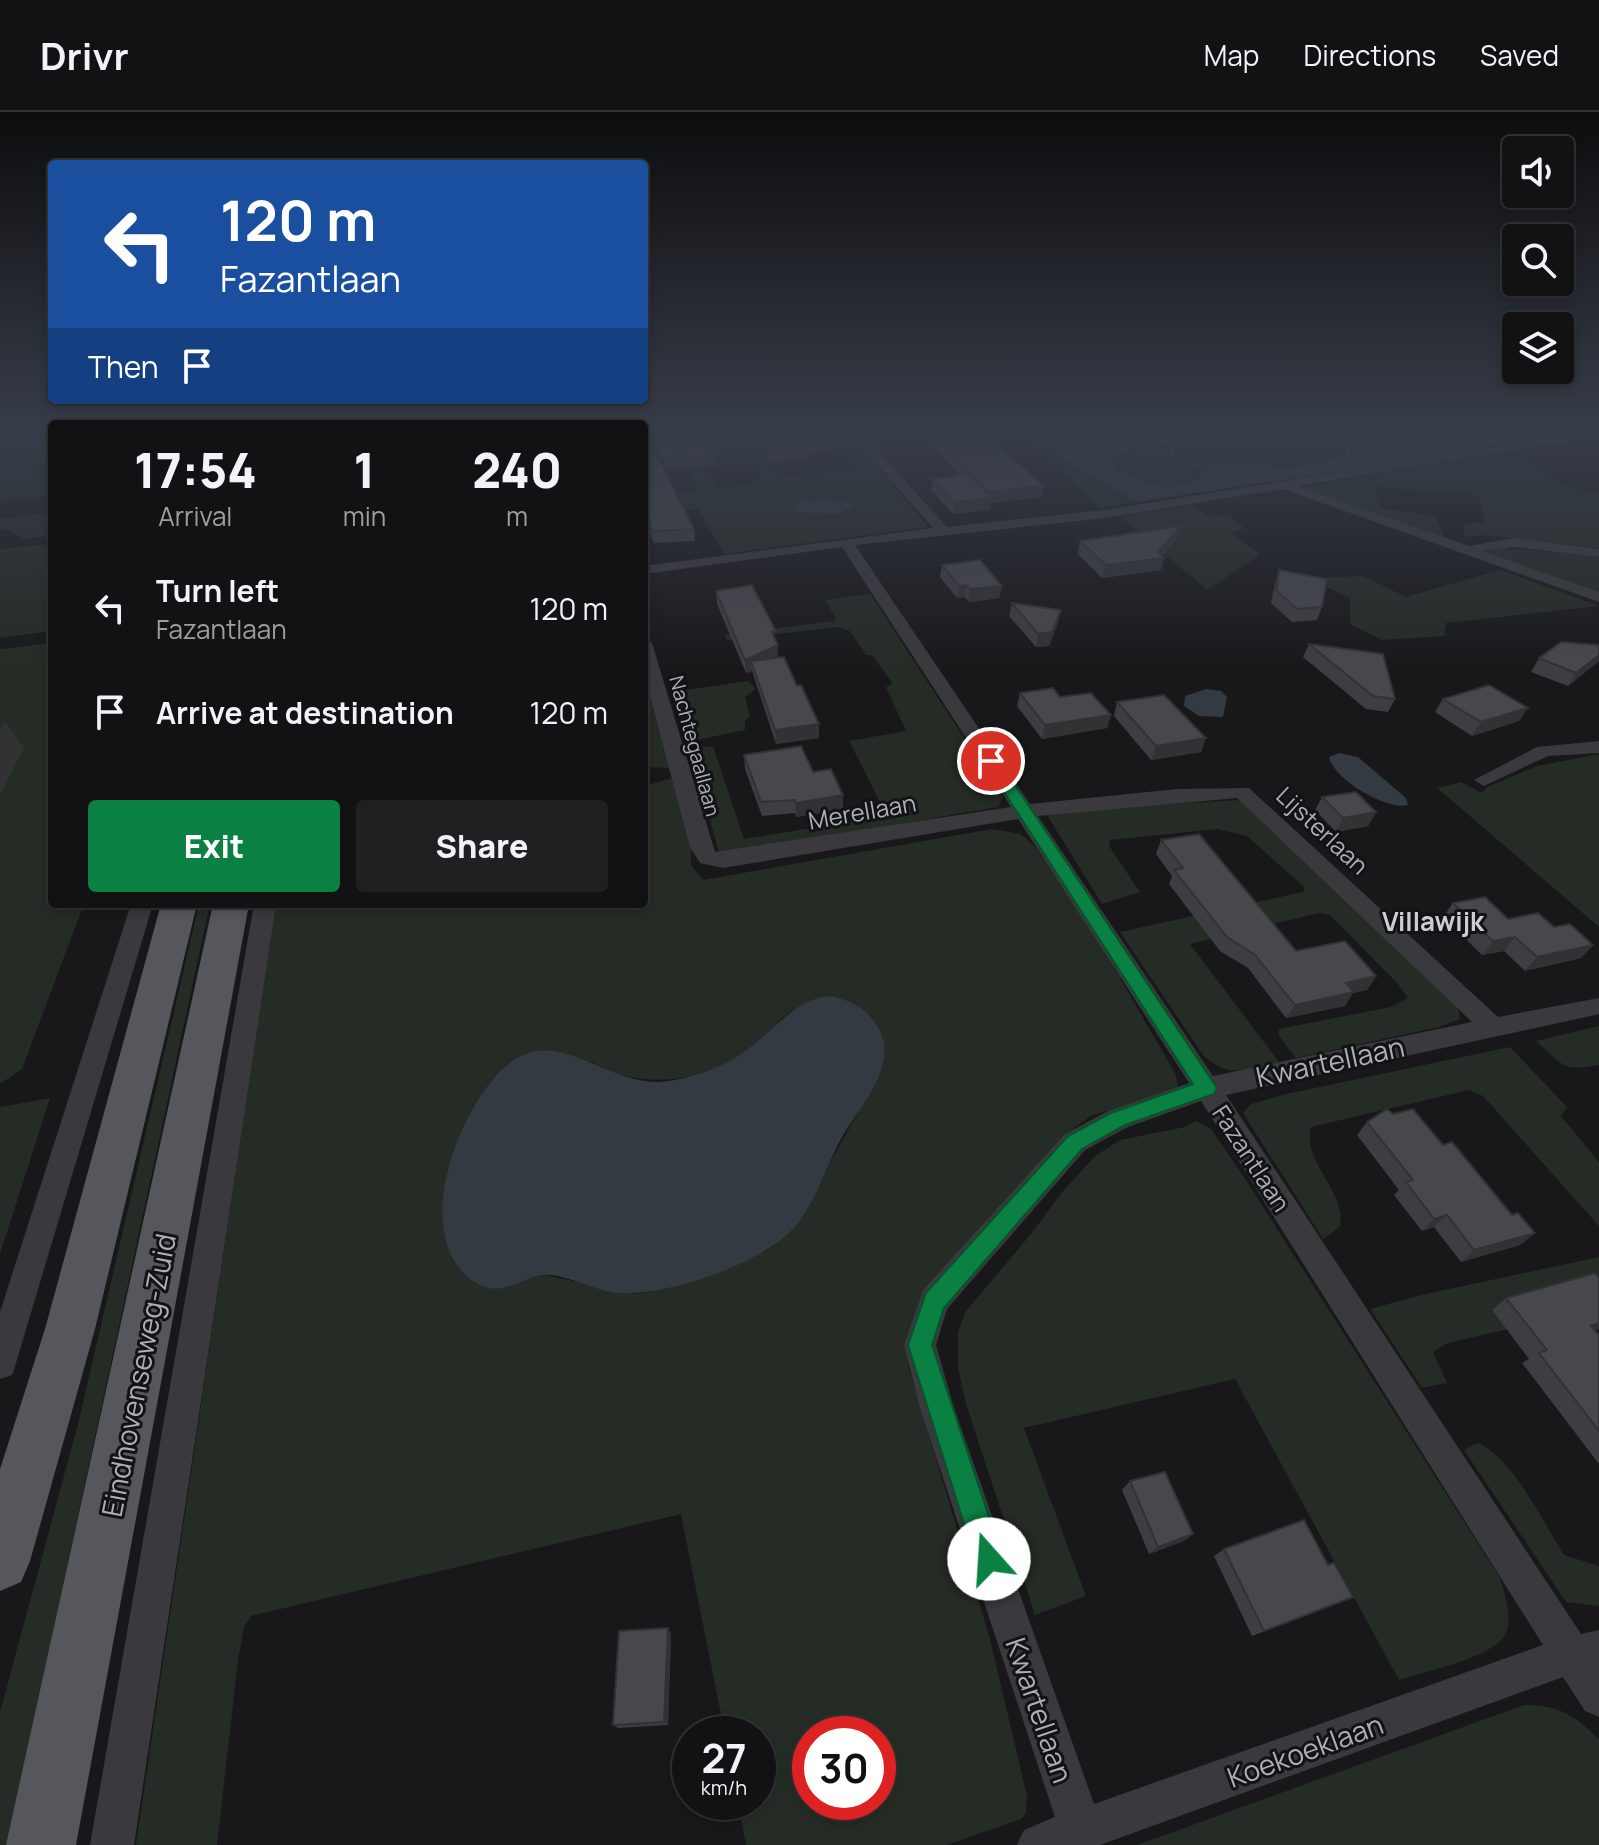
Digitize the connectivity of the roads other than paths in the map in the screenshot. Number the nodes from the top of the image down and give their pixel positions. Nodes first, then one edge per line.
1 (924, 510) edge
2 (1132, 510) edge
3 (1351, 510) edge
4 (944, 532) junction
5 (846, 542) junction
6 (1467, 552) junction
7 (1599, 553) edge
8 (648, 569) edge
9 (1599, 597) edge
10 (648, 658) edge
11 (1599, 747) edge
12 (1484, 780) dead end
13 (1024, 810) junction
14 (708, 858) joint
15 (141, 908) edge
16 (178, 908) edge
17 (230, 908) edge
18 (264, 908) edge
19 (1595, 1006) dead end
20 (1492, 1026) junction
21 (1207, 1088) junction
22 (0, 1363) edge
23 (0, 1561) edge
24 (1585, 1652) edge
25 (1599, 1697) edge
26 (1081, 1830) junction
27 (41, 1845) edge
28 (112, 1845) edge
29 (1039, 1845) edge

1 - 4 street
2 - 4 street
3 - 6 street
4 - 5 street
5 - 8 street
5 - 13 street, Fazantlaan
6 - 7 street
6 - 9 street
10 - 14 street, Nachtegaallaan
11 - 12 street
13 - 14 street, Merellaan
13 - 20 street, Lijsterlaan
13 - 21 street, Fazantlaan
15 - 22 street
16 - 23 main road
17 - 27 main road, Eindhovenseweg-Zuid
18 - 28 street, Eindhovenseweg-Zuid
19 - 20 street, Kwartellaan
20 - 21 street, Kwartellaan
21 - 24 street, Fazantlaan
21 - 26 street, Kwartellaan
24 - 25 street, Fazantlaan
24 - 26 street, Koekoeklaan
26 - 29 street, Koekoeklaan

